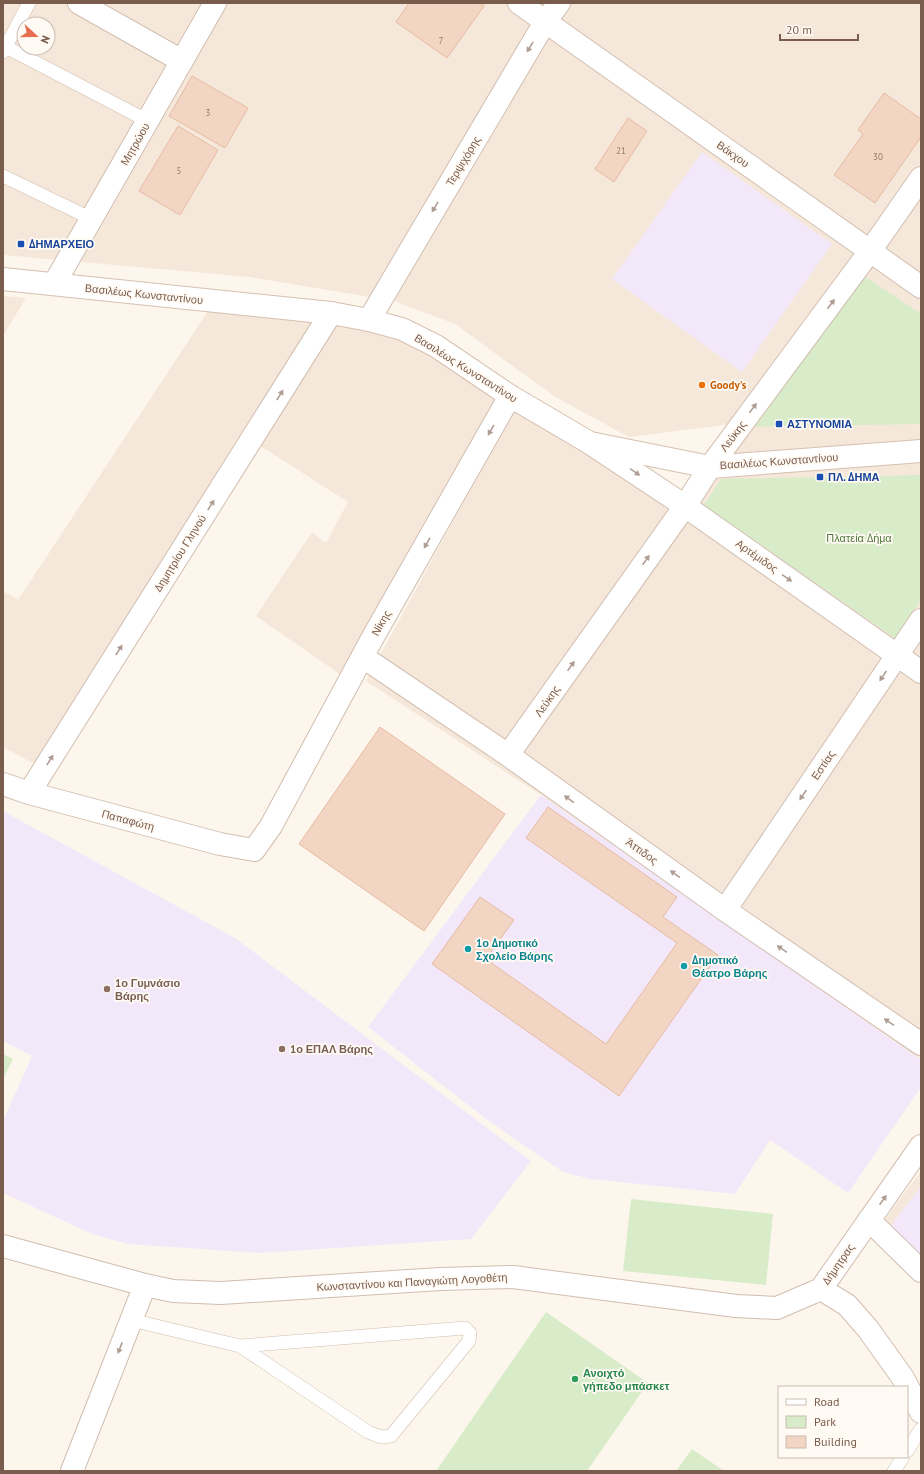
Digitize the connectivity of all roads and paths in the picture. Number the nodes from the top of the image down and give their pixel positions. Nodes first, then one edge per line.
1 (29, 3) edge
2 (79, 3) edge
3 (215, 3) edge
4 (519, 3) edge
5 (559, 3) edge
6 (545, 22) junction
7 (4, 49) edge
8 (182, 61) junction
9 (148, 121) junction
10 (3, 176) edge
11 (921, 178) edge
12 (92, 219) junction
13 (870, 251) junction
14 (3, 279) edge
15 (54, 284) junction
16 (921, 287) edge
17 (331, 314) junction
18 (369, 320) junction
19 (510, 396) junction
20 (590, 443) junction
21 (921, 451) edge
22 (710, 466) junction
23 (685, 506) junction
24 (921, 620) edge
25 (897, 656) junction
26 (363, 657) junction
27 (921, 672) edge
28 (508, 755) junction
29 (3, 784) edge
30 (29, 794) junction
31 (254, 850) joint
32 (725, 910) junction
33 (921, 1044) edge
34 (921, 1146) edge
35 (869, 1220) junction
36 (3, 1246) edge
37 (921, 1271) edge
38 (145, 1285) junction
39 (821, 1289) junction
40 (131, 1320) junction
41 (240, 1346) junction
42 (907, 1386) edge
43 (908, 1387) edge
44 (921, 1412) edge
45 (921, 1429) edge
46 (908, 1449) edge
47 (902, 1458) edge
48 (72, 1471) edge
49 (894, 1471) edge

1 - 7 lane
2 - 8 street
3 - 8 street, Μητρώου
4 - 6 street, Βάκχου
5 - 6 street, Τερψιχόρης
6 - 13 street, Βάκχου
6 -> 18 street, Τερψιχόρης
7 - 9 lane
8 - 9 street, Μητρώου
9 - 12 street, Μητρώου
10 - 12 lane
11 - 13 street, Λεύκης
12 - 15 street, Μητρώου
13 - 16 street, Βάκχου
22 -> 13 street, Λεύκης
14 - 15 street, Βασιλέως Κωνσταντίνου
15 - 17 street, Βασιλέως Κωνσταντίνου
17 - 18 street, Βασιλέως Κωνσταντίνου
30 -> 17 street, Δημητρίου Γληνού
18 - 19 street, Βασιλέως Κωνσταντίνου
19 - 20 street, Βασιλέως Κωνσταντίνου
19 -> 26 street, Νίκης
20 - 22 street, Βασιλέως Κωνσταντίνου
20 -> 23 street, Αρτέμιδος
21 - 22 street, Βασιλέως Κωνσταντίνου
22 - 23 street, Λεύκης
23 -> 25 street, Αρτέμιδος
28 -> 23 street, Λεύκης
24 - 25 street, Εστίας
25 - 27 street, Αρτέμιδος
25 -> 32 street, Εστίας
26 - 28 street, Άττιδος
26 - 31 street, Νίκης
32 -> 28 street, Άττιδος
29 - 30 street, Παπαφώτη
30 - 31 street, Παπαφώτη
33 -> 32 street, Άττιδος
35 -> 34 street, Δήμητρας
35 - 37 street
35 - 39 street, Δήμητρας
36 - 38 street, Κωνσταντίνου και Παναγιώτη Λογοθέτη
38 - 39 street, Κωνσταντίνου και Παναγιώτη Λογοθέτη
38 - 40 street
39 - 42 street, Δήμητρας
40 - 41 lane
40 -> 48 street
41 - 41 lane
43 - 44 street, Δήμητρας
45 - 46 lane
47 - 49 lane

